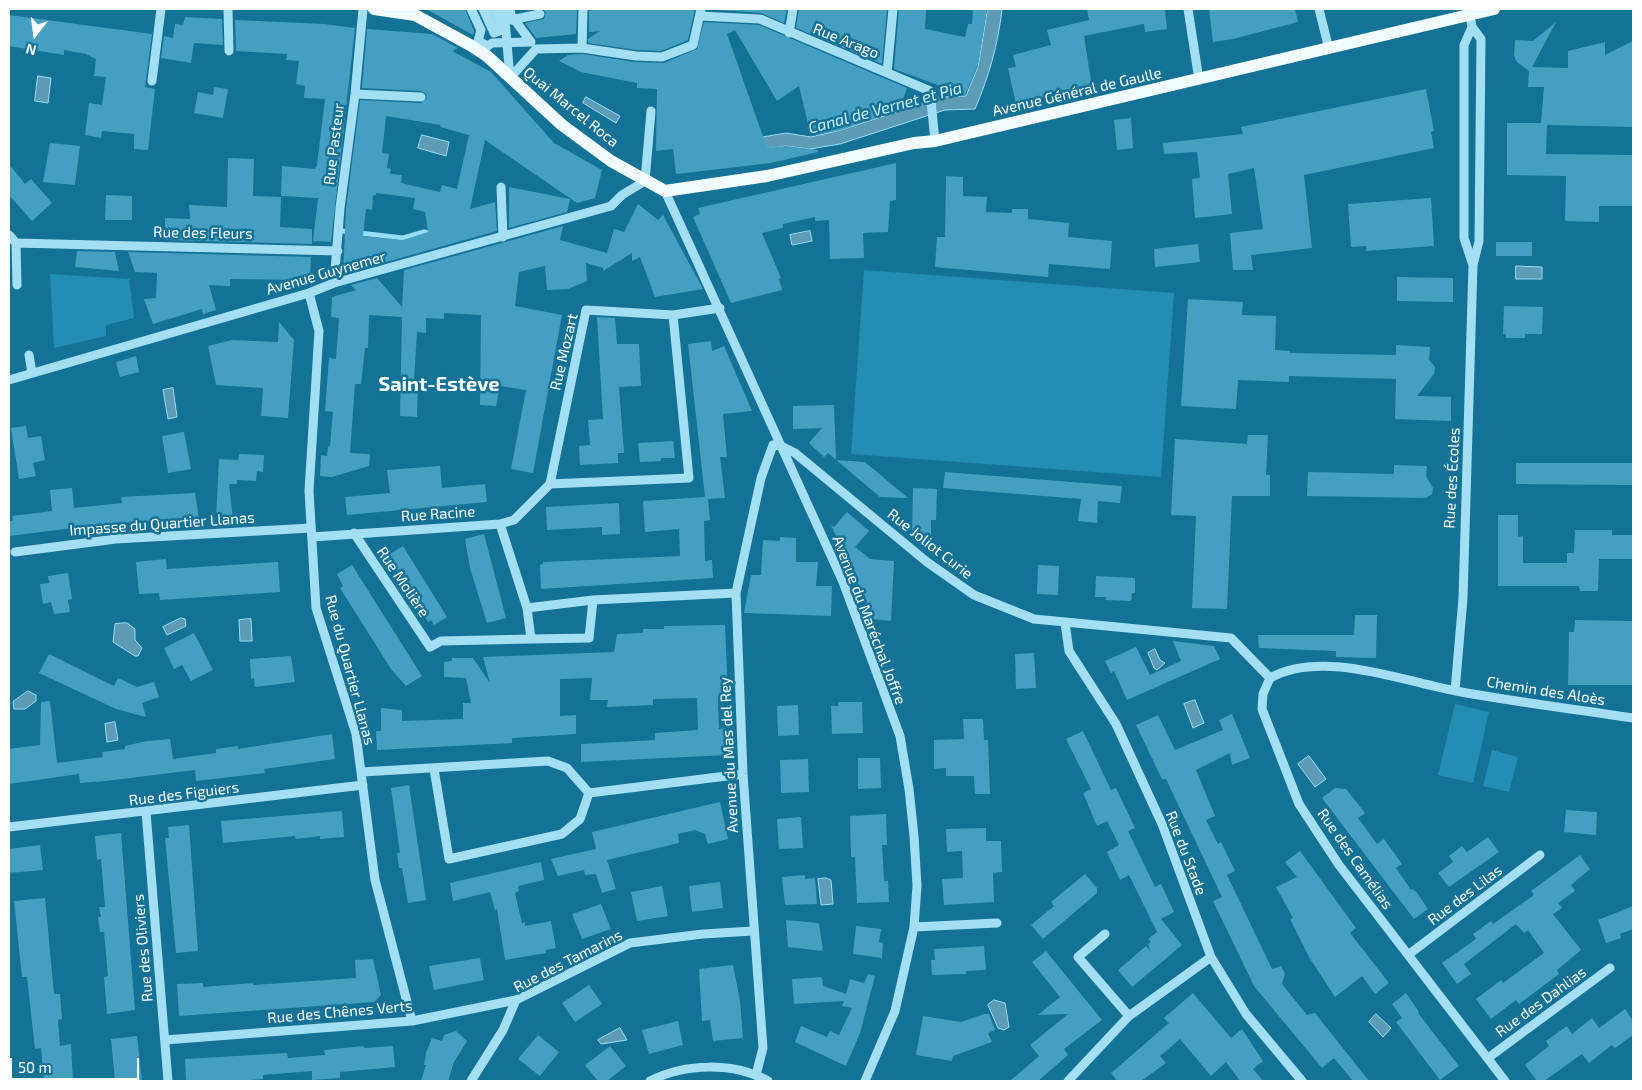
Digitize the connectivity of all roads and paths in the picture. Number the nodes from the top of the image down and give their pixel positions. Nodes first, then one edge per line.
1 (161, 9) edge
2 (228, 9) edge
3 (363, 9) edge
4 (374, 9) edge
5 (471, 9) edge
6 (483, 9) edge
7 (495, 9) edge
8 (504, 9) edge
9 (510, 9) edge
10 (583, 9) edge
11 (793, 9) edge
12 (893, 9) edge
13 (1188, 9) edge
14 (1319, 9) edge
15 (1494, 9) edge
16 (700, 13) edge
17 (540, 14) dead end
18 (516, 19) junction
19 (1471, 21) junction
20 (505, 22) junction
21 (790, 33) junction
22 (508, 43) junction
23 (582, 48) junction
24 (1329, 49) junction
25 (229, 51) dead end
26 (888, 72) junction
27 (510, 78) junction
28 (1199, 80) junction
29 (152, 81) dead end
30 (355, 94) junction
31 (421, 97) dead end
32 (651, 111) dead end
33 (935, 141) junction
34 (646, 181) junction
35 (501, 187) dead end
36 (666, 191) junction
37 (9, 235) edge
38 (503, 237) junction
39 (16, 243) junction
40 (338, 251) junction
41 (1473, 266) junction
42 (334, 283) junction
43 (17, 285) dead end
44 (310, 293) junction
45 (720, 308) junction
46 (673, 315) junction
47 (29, 355) dead end
48 (32, 373) junction
49 (9, 380) edge
50 (781, 446) junction
51 (550, 484) junction
52 (500, 524) junction
53 (312, 533) junction
54 (354, 534) junction
55 (15, 552) dead end
56 (736, 593) junction
57 (594, 600) junction
58 (527, 608) junction
59 (1065, 623) junction
60 (531, 639) junction
61 (1270, 678) junction
62 (1455, 691) junction
63 (1633, 718) edge
64 (434, 769) junction
65 (362, 772) junction
66 (743, 774) junction
67 (363, 786) junction
68 (588, 793) junction
69 (146, 812) junction
70 (9, 828) edge
71 (1540, 856) dead end
72 (997, 923) dead end
73 (914, 927) junction
74 (753, 932) junction
75 (1105, 934) dead end
76 (1408, 956) junction
77 (1211, 957) junction
78 (1610, 968) dead end
79 (516, 1000) junction
80 (1129, 1016) junction
81 (412, 1021) junction
82 (165, 1040) junction
83 (1488, 1058) junction
84 (756, 1075) junction
85 (168, 1081) edge
86 (471, 1081) edge
87 (650, 1081) edge
88 (768, 1081) edge
89 (865, 1081) edge
90 (1068, 1081) edge
91 (1302, 1081) edge
92 (1505, 1081) edge

1 - 29 street
2 - 25 street
3 - 30 street, Rue Pasteur
4 - 27 main road, Quai Marcel Roca
5 - 22 street
6 - 7 street
8 - 20 street
9 - 18 street
10 - 23 street
11 - 21 street
12 - 26 street
13 - 28 street
14 - 24 street
15 - 19 main road, Avenue Général de Gaulle
16 - 21 street, Rue Arago
16 - 23 street
17 - 18 street
18 - 20 street
18 - 22 street
19 - 24 main road, Avenue Général de Gaulle
19 - 41 street, Rue des Écoles
19 - 41 street, Rue des Écoles
20 - 22 street
21 - 26 street, Rue Arago
22 - 27 street
23 - 27 street
24 - 28 main road, Avenue Général de Gaulle
26 - 33 street, Rue Arago
27 - 34 main road, Quai Marcel Roca
28 - 33 main road, Avenue Général de Gaulle
30 - 31 street
30 - 40 street, Rue Pasteur
32 - 34 street
33 - 36 main road, Avenue Général de Gaulle
34 - 36 main road, Quai Marcel Roca
34 - 38 street, Avenue Guynemer
35 - 38 street
36 - 45 street, Avenue du Maréchal Joffre
37 - 39 street
38 - 42 street, Avenue Guynemer
39 - 40 street, Rue des Fleurs
39 - 43 street
40 - 42 street, Rue Pasteur
41 - 62 street, Rue des Écoles
42 - 44 street, Avenue Guynemer
44 - 48 street, Avenue Guynemer
44 - 53 street, Rue du Quartier Llanas
45 - 46 street
45 - 50 street, Avenue du Maréchal Joffre
46 - 51 street, Rue Mozart
46 - 51 street
47 - 48 street
48 - 49 street, Avenue Guynemer
50 - 56 street, Avenue du Mas del Rey
50 - 59 street, Rue Joliot Curie
50 - 73 street, Avenue du Maréchal Joffre
51 - 52 street, Rue Racine
52 - 54 street, Rue Racine
52 - 58 street
53 - 54 street, Rue Racine
53 - 55 street, Impasse du Quartier Llanas
53 - 65 street, Rue du Quartier Llanas
54 - 60 street, Rue Molière
56 - 57 street
56 - 66 street, Avenue du Mas del Rey
57 - 58 street
57 - 60 street
58 - 60 street
59 - 61 street, Rue Joliot Curie
59 - 77 street, Rue du Stade
61 - 62 street, Chemin des Aloès
61 - 76 street, Rue des Camélias
62 - 63 street, Chemin des Aloès
64 - 65 street
64 - 68 street
64 - 68 street
65 - 67 street, Rue du Quartier Llanas
66 - 68 street
66 - 74 street, Avenue du Mas del Rey
67 - 69 street, Rue des Figuiers
67 - 81 street, Rue du Quartier Llanas
69 - 70 street, Rue des Figuiers
69 - 82 street, Rue des Oliviers
71 - 76 street, Rue des Lilas
72 - 73 street
73 - 89 street, Avenue du Maréchal Joffre
74 - 79 street, Rue des Tamarins
74 - 84 street, Avenue du Mas del Rey
75 - 80 street
76 - 83 street, Rue des Camélias
77 - 80 street
77 - 91 street, Rue du Stade
78 - 83 street, Rue des Dahlias
79 - 81 street, Rue des Chênes Verts
79 - 86 street, Rue des Tamarins
80 - 90 street
81 - 82 street, Rue des Chênes Verts
82 - 85 street, Rue des Oliviers
83 - 92 street, Rue des Camélias
84 - 87 street
84 - 88 street

